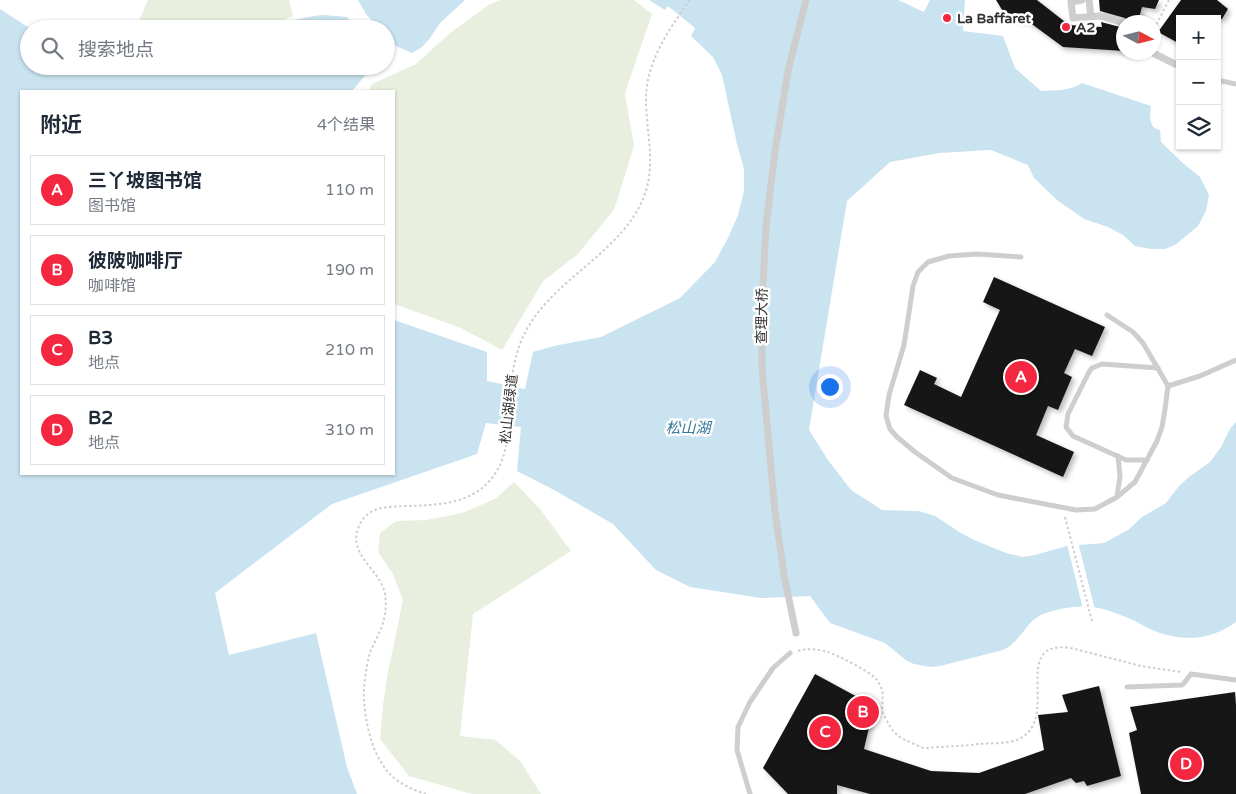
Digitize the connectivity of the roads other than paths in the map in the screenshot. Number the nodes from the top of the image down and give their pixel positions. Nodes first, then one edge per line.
1 (806, 0) edge
2 (1082, 0) edge
3 (1089, 0) edge
4 (1091, 17) junction
5 (1116, 21) edge
6 (1161, 57) edge
7 (1176, 64) edge
8 (1221, 81) edge
9 (1236, 84) edge
10 (1021, 257) dead end
11 (1108, 315) dead end
12 (1236, 360) edge
13 (1158, 368) junction
14 (1168, 386) junction
15 (1118, 456) junction
16 (1147, 460) junction
17 (1117, 497) junction
18 (796, 634) dead end
19 (790, 653) road end
20 (1236, 680) edge
21 (1127, 687) dead end
22 (750, 794) edge

1 - 18 street, 查理大桥
2 - 4 street
3 - 4 street
4 - 5 street
6 - 7 street
8 - 9 lane
10 - 17 lane
11 - 13 lane
12 - 14 lane
13 - 14 lane
13 - 15 lane
14 - 16 lane
15 - 16 lane
15 - 17 lane
16 - 17 lane
19 - 22 lane
20 - 21 lane

